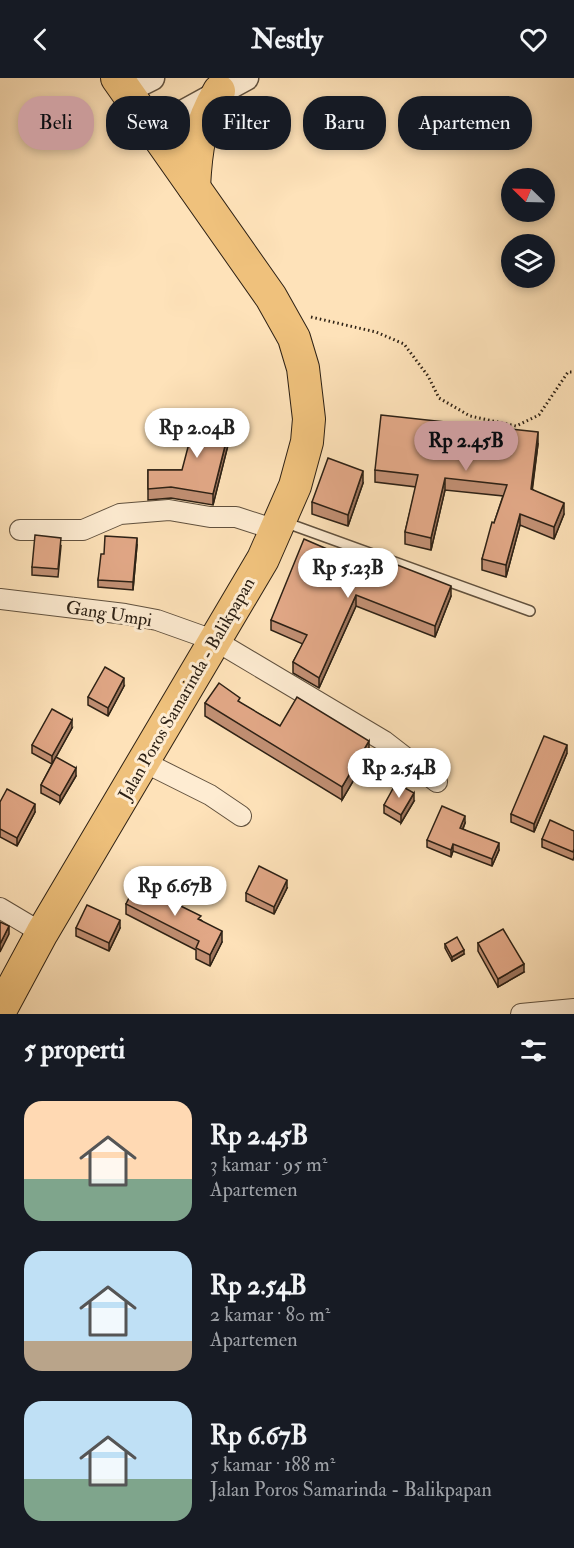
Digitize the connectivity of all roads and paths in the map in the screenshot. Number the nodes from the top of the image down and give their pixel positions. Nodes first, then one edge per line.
1 (132, 82) edge
2 (233, 85) edge
3 (138, 96) edge
4 (190, 109) edge
5 (168, 150) edge
6 (194, 187) junction
7 (286, 323) junction
8 (574, 372) edge
9 (279, 526) junction
10 (20, 530) dead end
11 (0, 599) edge
12 (530, 611) dead end
13 (216, 641) junction
14 (144, 762) junction
15 (437, 782) dead end
16 (241, 816) dead end
17 (0, 909) edge
18 (42, 933) junction
19 (574, 1009) edge
20 (0, 1011) edge
21 (521, 1014) edge

1 - 3 highway, Jalan Poros Samarinda - Balikpapan
2 - 4 street
2 - 6 highway
5 - 6 highway, Jalan Poros Samarinda - Balikpapan
6 - 7 highway, Jalan Poros Samarinda - Balikpapan
7 - 8 path
7 - 9 highway, Jalan Poros Samarinda - Balikpapan
9 - 10 street
9 - 12 lane
9 - 13 highway, Jalan Poros Samarinda - Balikpapan
11 - 13 street, Gang Umpi
13 - 14 highway, Jalan Poros Samarinda - Balikpapan
13 - 15 street, Gang Umpi
14 - 16 street
14 - 18 highway, Jalan Poros Samarinda - Balikpapan
17 - 18 street
18 - 20 highway, Jalan Poros Samarinda - Balikpapan
19 - 21 street

